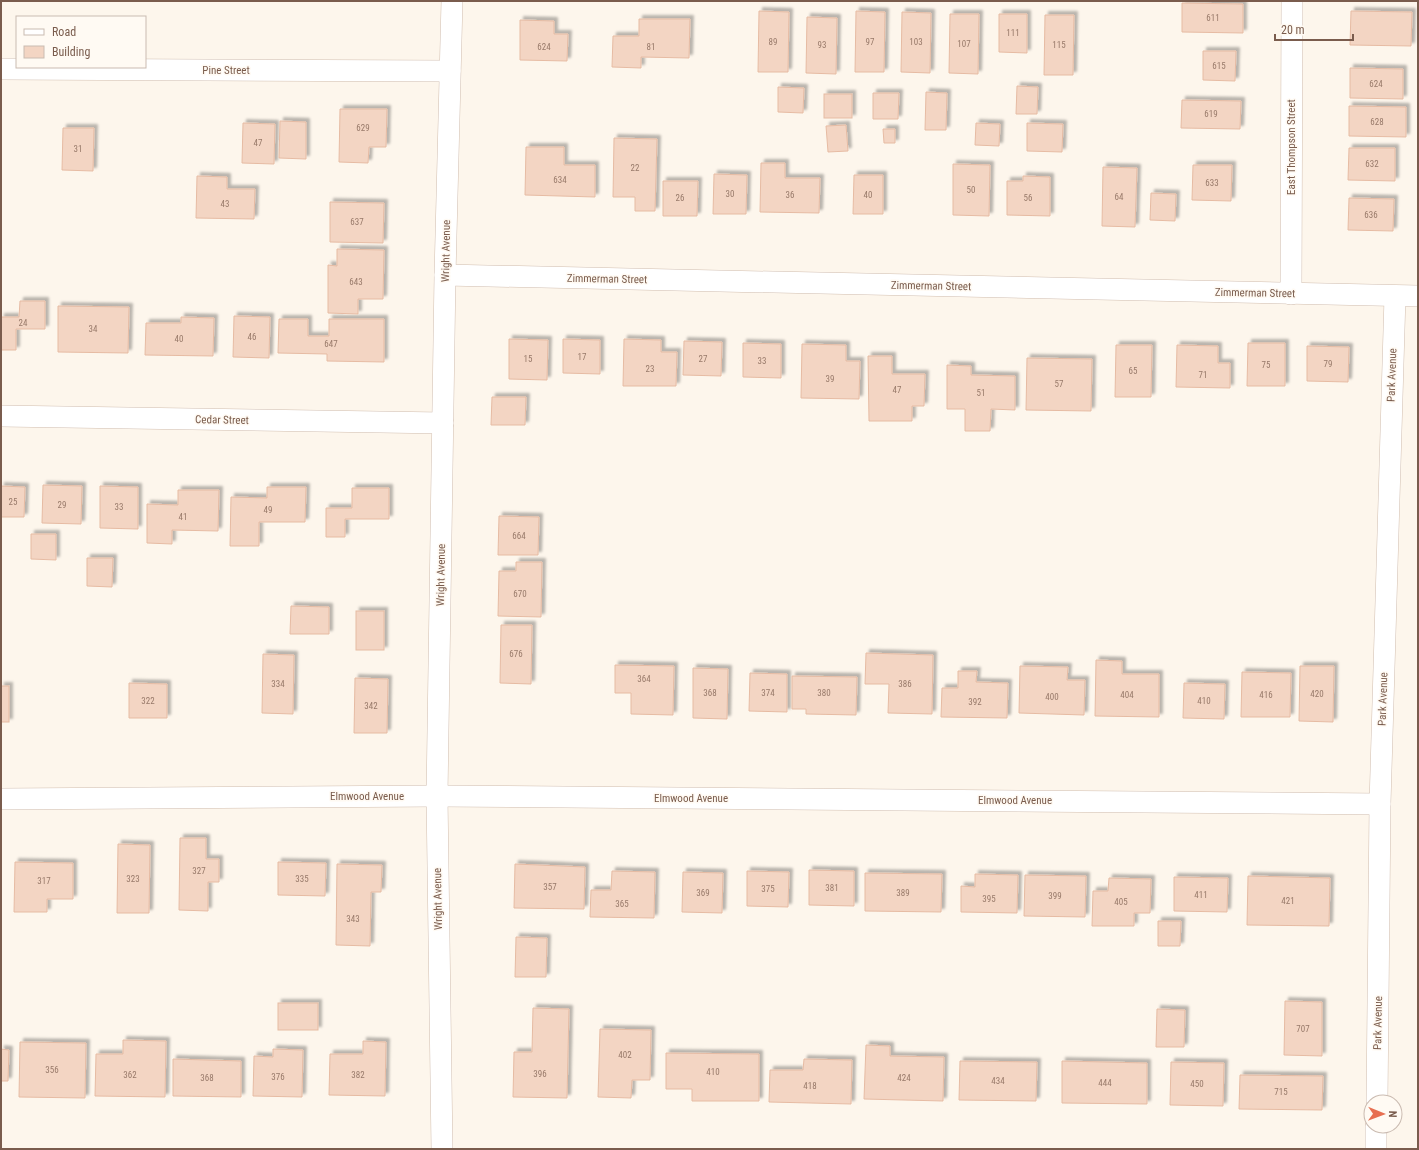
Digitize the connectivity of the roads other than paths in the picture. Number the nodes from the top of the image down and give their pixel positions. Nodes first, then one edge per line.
1 (452, 1) edge
2 (1292, 1) edge
3 (1, 69) edge
4 (450, 71) junction
5 (445, 275) junction
6 (1291, 294) junction
7 (1395, 296) junction
8 (1418, 296) edge
9 (1, 416) edge
10 (444, 423) junction
11 (437, 796) junction
12 (1, 799) edge
13 (1380, 804) junction
14 (1377, 1094) edge
15 (1376, 1134) edge
16 (442, 1149) edge
17 (1376, 1149) edge

1 - 4 street, Wright Avenue
2 - 6 street, East Thompson Street
3 - 4 street, Pine Street
4 - 5 street, Wright Avenue
5 - 6 street, Zimmerman Street
5 - 10 street, Wright Avenue
6 - 7 street, Zimmerman Street
7 - 8 street, Zimmerman Street
7 - 13 street, Park Avenue
9 - 10 street, Cedar Street
10 - 11 street, Wright Avenue
11 - 12 street, Elmwood Avenue
11 - 13 street, Elmwood Avenue
11 - 16 street, Wright Avenue
13 - 14 street, Park Avenue
15 - 17 street

